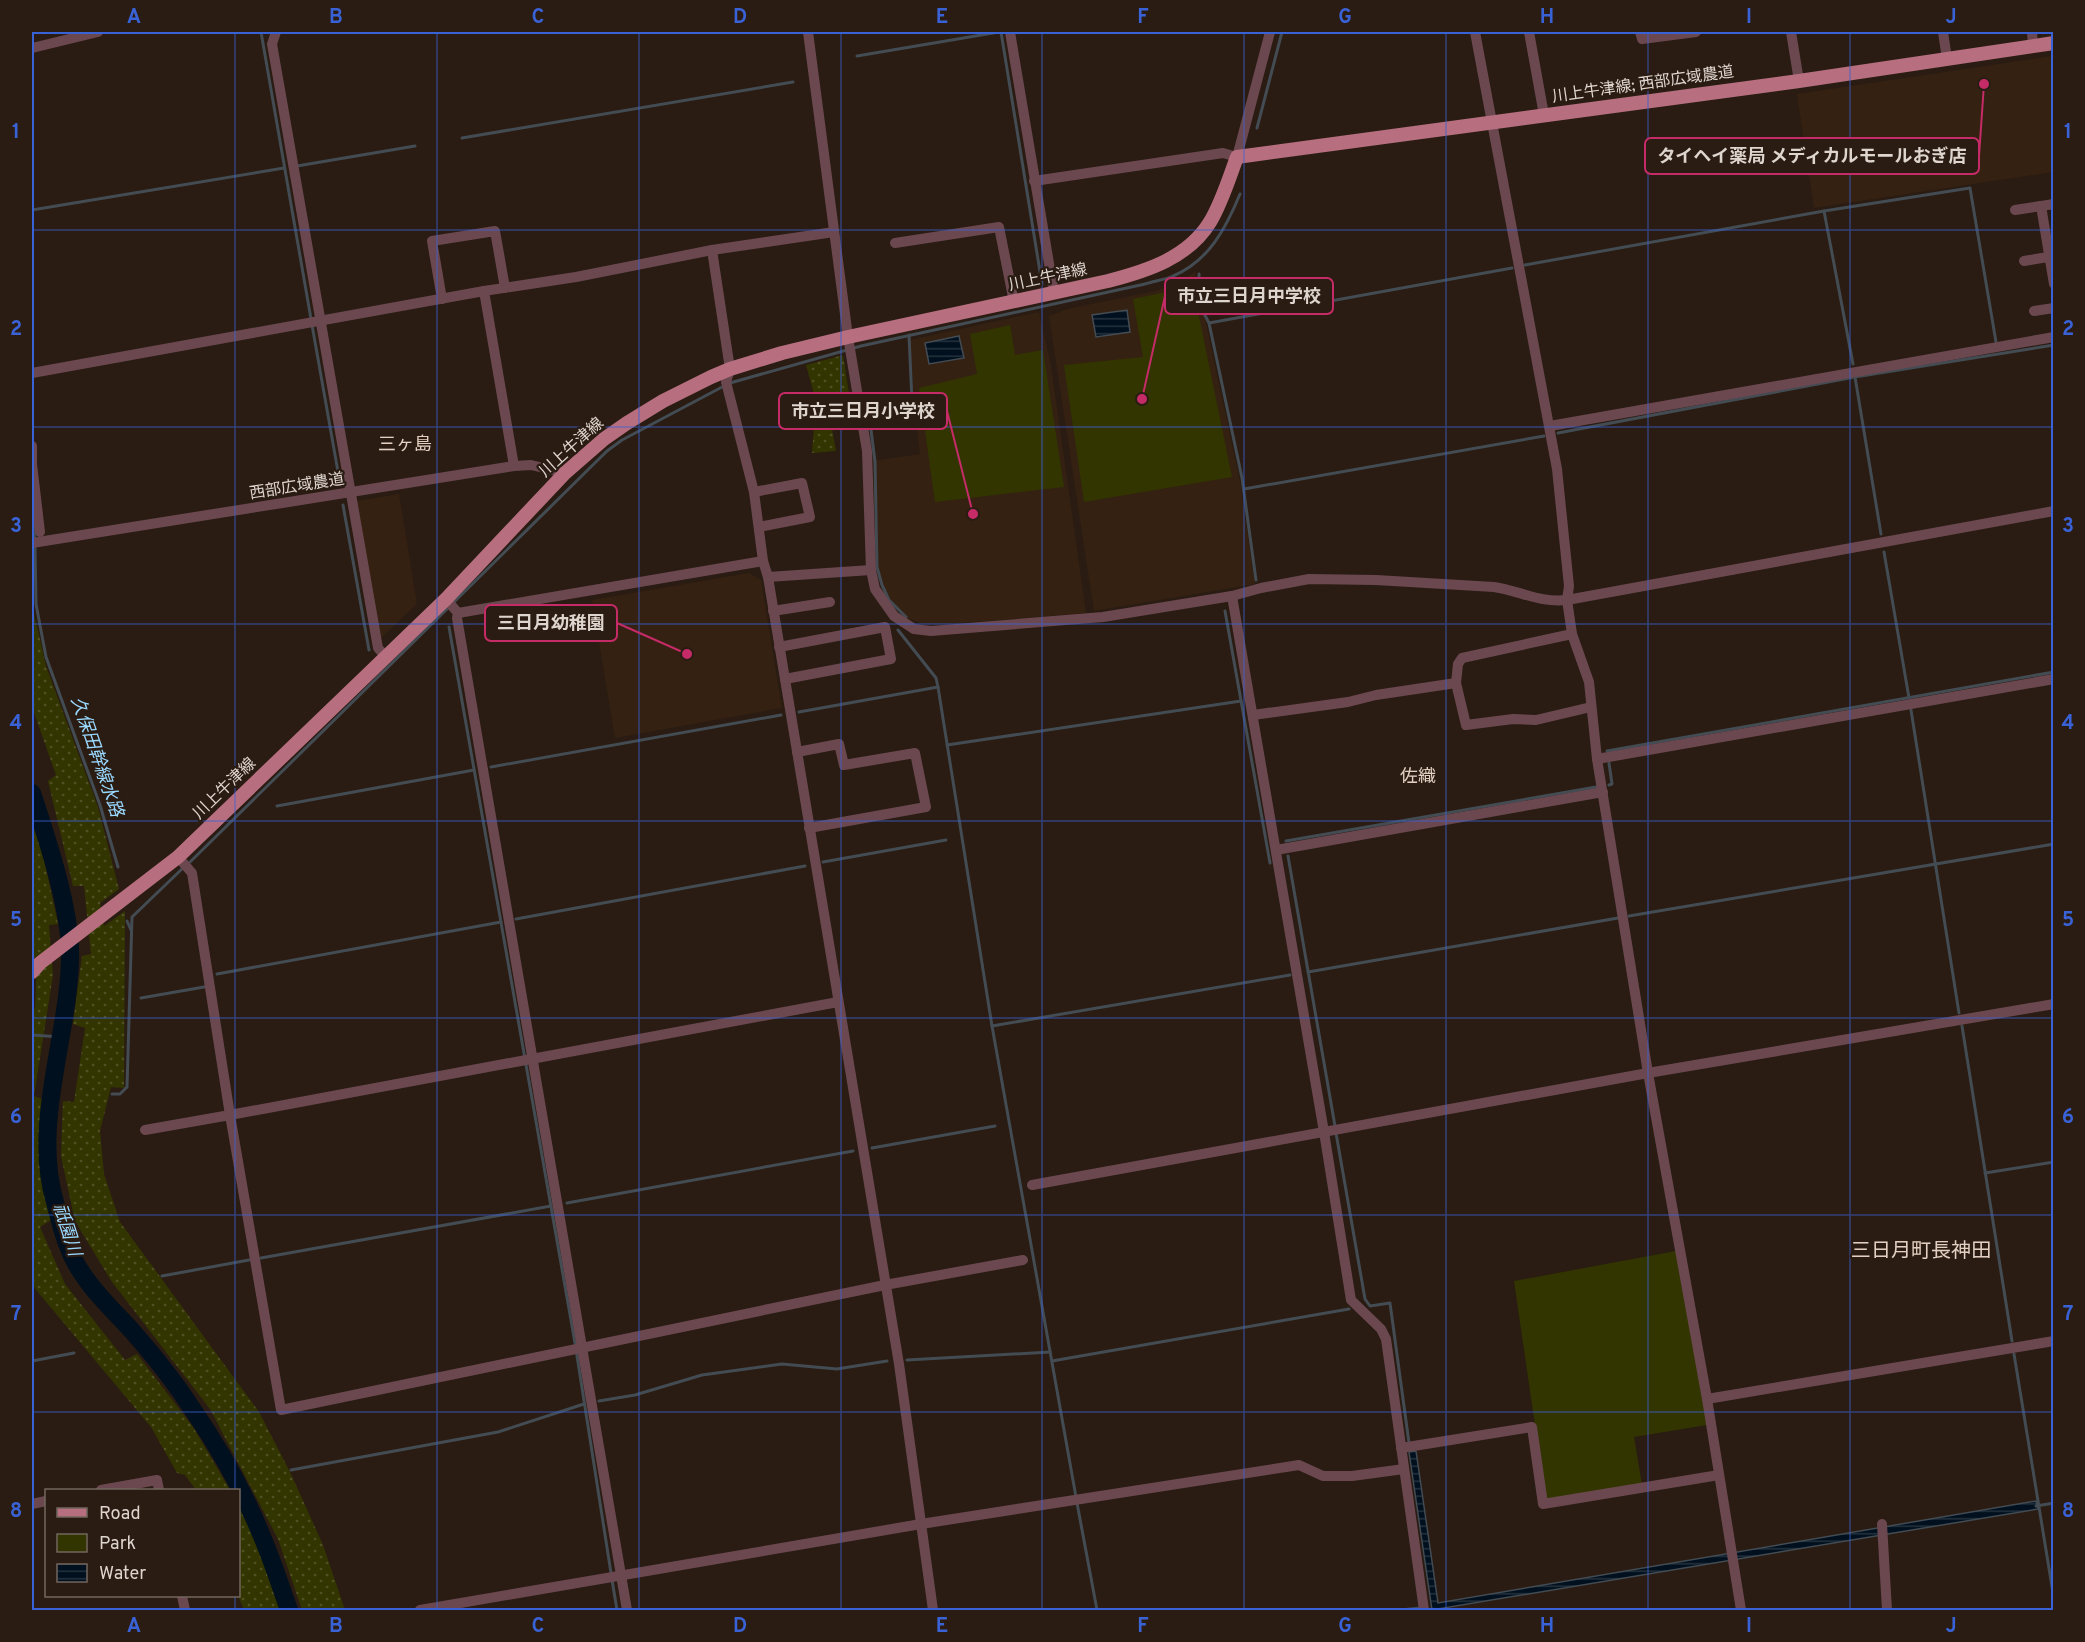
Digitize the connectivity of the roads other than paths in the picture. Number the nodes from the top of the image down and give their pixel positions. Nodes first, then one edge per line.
1 (98, 32) edge
2 (276, 32) edge
3 (808, 32) edge
4 (1010, 32) edge
5 (1270, 32) edge
6 (1475, 32) edge
7 (1529, 32) edge
8 (1640, 32) edge
9 (1696, 32) edge
10 (1791, 32) edge
11 (1943, 32) edge
12 (2032, 32) edge
13 (2054, 43) edge
14 (2034, 46) junction
15 (32, 48) edge
16 (1947, 59) junction
17 (1799, 81) junction
18 (1544, 115) junction
19 (1492, 122) junction
20 (1237, 157) junction
21 (1034, 181) junction
22 (2054, 204) edge
23 (2041, 206) junction
24 (2015, 210) dead end
25 (834, 232) junction
26 (895, 243) dead end
27 (712, 250) junction
28 (2051, 256) edge
29 (2024, 261) dead end
30 (2054, 284) edge
31 (505, 288) junction
32 (484, 291) junction
33 (1054, 294) junction
34 (442, 299) junction
35 (1014, 302) junction
36 (2054, 308) edge
37 (2034, 311) dead end
38 (321, 321) junction
39 (2054, 337) edge
40 (850, 345) junction
41 (32, 373) edge
42 (728, 380) junction
43 (1550, 426) junction
44 (32, 446) edge
45 (514, 466) junction
46 (565, 473) junction
47 (754, 492) junction
48 (351, 494) junction
49 (2054, 511) edge
50 (759, 527) junction
51 (40, 532) dead end
52 (32, 543) edge
53 (763, 561) junction
54 (871, 570) junction
55 (768, 577) junction
56 (1232, 596) junction
57 (446, 599) junction
58 (1568, 600) junction
59 (830, 602) dead end
60 (773, 610) junction
61 (458, 613) junction
62 (1572, 634) junction
63 (779, 647) junction
64 (386, 657) junction
65 (784, 679) junction
66 (2054, 679) edge
67 (1456, 683) junction
68 (1591, 707) junction
69 (1252, 715) junction
70 (797, 752) junction
71 (1597, 759) junction
72 (1603, 792) junction
73 (809, 828) junction
74 (1276, 850) junction
75 (178, 857) junction
76 (32, 971) edge
77 (838, 1002) junction
78 (2054, 1004) edge
79 (532, 1059) junction
80 (1648, 1073) junction
81 (230, 1115) junction
82 (145, 1131) dead end
83 (1324, 1132) junction
84 (1032, 1185) dead end
85 (1023, 1260) dead end
86 (885, 1285) junction
87 (2054, 1341) edge
88 (577, 1348) junction
89 (1707, 1399) junction
90 (1401, 1448) junction
91 (1404, 1469) junction
92 (1719, 1475) junction
93 (111, 1489) edge
94 (159, 1489) edge
95 (921, 1524) junction
96 (1882, 1524) dead end
97 (621, 1576) junction
98 (1423, 1606) edge
99 (420, 1611) edge
100 (627, 1611) edge
101 (933, 1611) edge
102 (1741, 1611) edge
103 (1887, 1611) edge

1 - 15 street
2 - 38 street
3 - 25 street
4 - 21 street
5 - 20 street
6 - 19 street
7 - 18 street
8 - 9 street
10 - 17 street
11 - 16 street
12 - 14 street
13 - 14 main road, 川上牛津線; 西部広域農道
14 - 16 main road, 川上牛津線; 西部広域農道
16 - 17 main road, 川上牛津線; 西部広域農道
17 - 18 main road, 川上牛津線; 西部広域農道
18 - 19 main road, 川上牛津線; 西部広域農道
19 - 20 main road, 川上牛津線; 西部広域農道
19 - 43 street
20 - 21 street
20 - 33 main road, 川上牛津線
21 - 33 street
22 - 23 street
23 - 24 street
23 - 28 street
25 - 27 street
25 - 40 street
26 - 35 street
27 - 31 street
27 - 42 street
28 - 29 street
28 - 30 street
31 - 32 street
31 - 34 street
32 - 34 street
32 - 45 street
33 - 35 main road, 川上牛津線
34 - 38 street
35 - 40 main road, 川上牛津線
36 - 37 street
38 - 41 street
38 - 48 street
39 - 43 street
40 - 42 main road, 川上牛津線
40 - 54 street
42 - 46 main road, 川上牛津線
42 - 47 street
43 - 58 street
44 - 51 street
45 - 46 street, 西部広域農道
45 - 48 street, 西部広域農道
46 - 57 main road, 川上牛津線
47 - 50 street
47 - 50 street
48 - 52 street, 西部広域農道
48 - 64 street
49 - 58 street
50 - 53 street
53 - 55 street
53 - 61 street
54 - 55 street
54 - 56 street
55 - 60 street
56 - 58 street
56 - 69 street
57 - 61 street
57 - 64 main road, 川上牛津線
58 - 62 street
59 - 60 street
60 - 63 street
61 - 79 street
62 - 67 street
62 - 68 street
63 - 65 street
63 - 65 street
64 - 75 main road, 川上牛津線
65 - 70 street
66 - 71 street
67 - 68 street
67 - 69 street
68 - 71 street
69 - 74 street
70 - 73 street
70 - 73 street
71 - 72 street
72 - 74 street
72 - 80 street
73 - 77 street
74 - 83 street
75 - 76 main road, 川上牛津線
75 - 81 street
77 - 79 street
77 - 86 street
78 - 80 street
79 - 81 street
79 - 88 street
80 - 83 street
80 - 89 street
81 - 82 street
81 - 88 street
83 - 84 street
83 - 90 street
85 - 86 street
86 - 88 street
86 - 95 street
87 - 89 street
88 - 97 street
89 - 92 street
90 - 91 street
90 - 92 street
91 - 95 street
91 - 98 street
92 - 102 street
93 - 94 street
95 - 97 street
95 - 101 street
96 - 103 street
97 - 99 street
97 - 100 street

